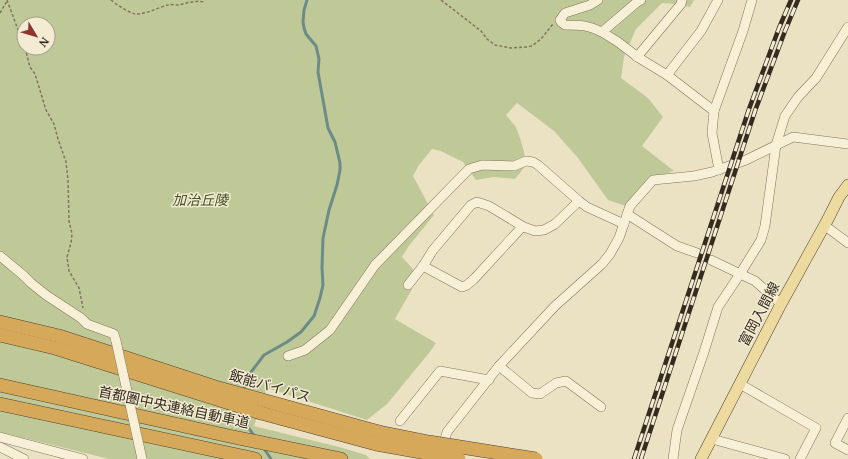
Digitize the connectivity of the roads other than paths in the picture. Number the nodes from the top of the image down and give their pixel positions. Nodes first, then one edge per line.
1 (598, 0) edge
2 (641, 0) edge
3 (682, 0) edge
4 (718, 0) edge
5 (752, 0) edge
6 (848, 27) edge
7 (602, 32) junction
8 (637, 57) junction
9 (667, 75) junction
10 (714, 111) junction
11 (848, 144) edge
12 (776, 145) junction
13 (719, 170) junction
14 (848, 185) edge
15 (579, 201) junction
16 (627, 214) junction
17 (624, 224) junction
18 (824, 225) junction
19 (522, 226) junction
20 (848, 243) edge
21 (697, 253) dead end
22 (0, 256) edge
23 (711, 260) dead end
24 (423, 266) junction
25 (740, 274) junction
26 (408, 285) dead end
27 (781, 304) junction
28 (0, 322) edge
29 (0, 335) edge
30 (288, 356) dead end
31 (499, 366) junction
32 (489, 380) junction
33 (740, 384) junction
34 (0, 385) edge
35 (214, 393) junction
36 (0, 404) edge
37 (601, 407) dead end
38 (848, 418) edge
39 (400, 421) dead end
40 (0, 437) edge
41 (377, 438) junction
42 (712, 439) junction
43 (0, 447) edge
44 (848, 450) edge
45 (24, 459) edge
46 (83, 459) edge
47 (142, 459) edge
48 (255, 459) edge
49 (341, 459) edge
50 (439, 459) edge
51 (459, 459) edge
52 (536, 459) edge
53 (673, 459) edge
54 (701, 459) edge
55 (785, 459) edge
56 (800, 459) edge

1 - 7 street
2 - 7 street
3 - 8 street
4 - 9 street
5 - 10 street
6 - 12 street
7 - 8 street
8 - 9 street
9 - 10 street
10 - 13 street
11 - 12 street
12 - 13 street
12 - 25 street
13 - 16 street
14 - 18 main road, 富岡入間線
15 - 17 street
15 - 19 street
15 - 30 street
16 - 17 street
16 - 21 street
17 - 31 street
18 - 20 street
18 - 27 main road, 富岡入間線
19 - 24 street
19 - 24 street
22 - 47 street, bridge
23 - 25 street
24 - 26 street
25 - 27 street
25 - 53 street
27 - 33 main road, 富岡入間線
28 - 35 highway, 飯能バイパス
29 - 35 highway, 飯能バイパス
31 - 32 street
31 - 37 street
32 - 39 street
32 - 50 street
33 - 42 main road, 富岡入間線
33 - 56 street
34 - 49 highway, 首都圏中央連絡自動車道
35 - 41 highway, 飯能バイパス
36 - 48 highway
38 - 44 street
40 - 46 street
41 - 51 highway, 飯能バイパス, bridge
41 - 52 highway, 飯能バイパス, bridge
42 - 54 main road, 富岡入間線
42 - 55 street
43 - 45 street

